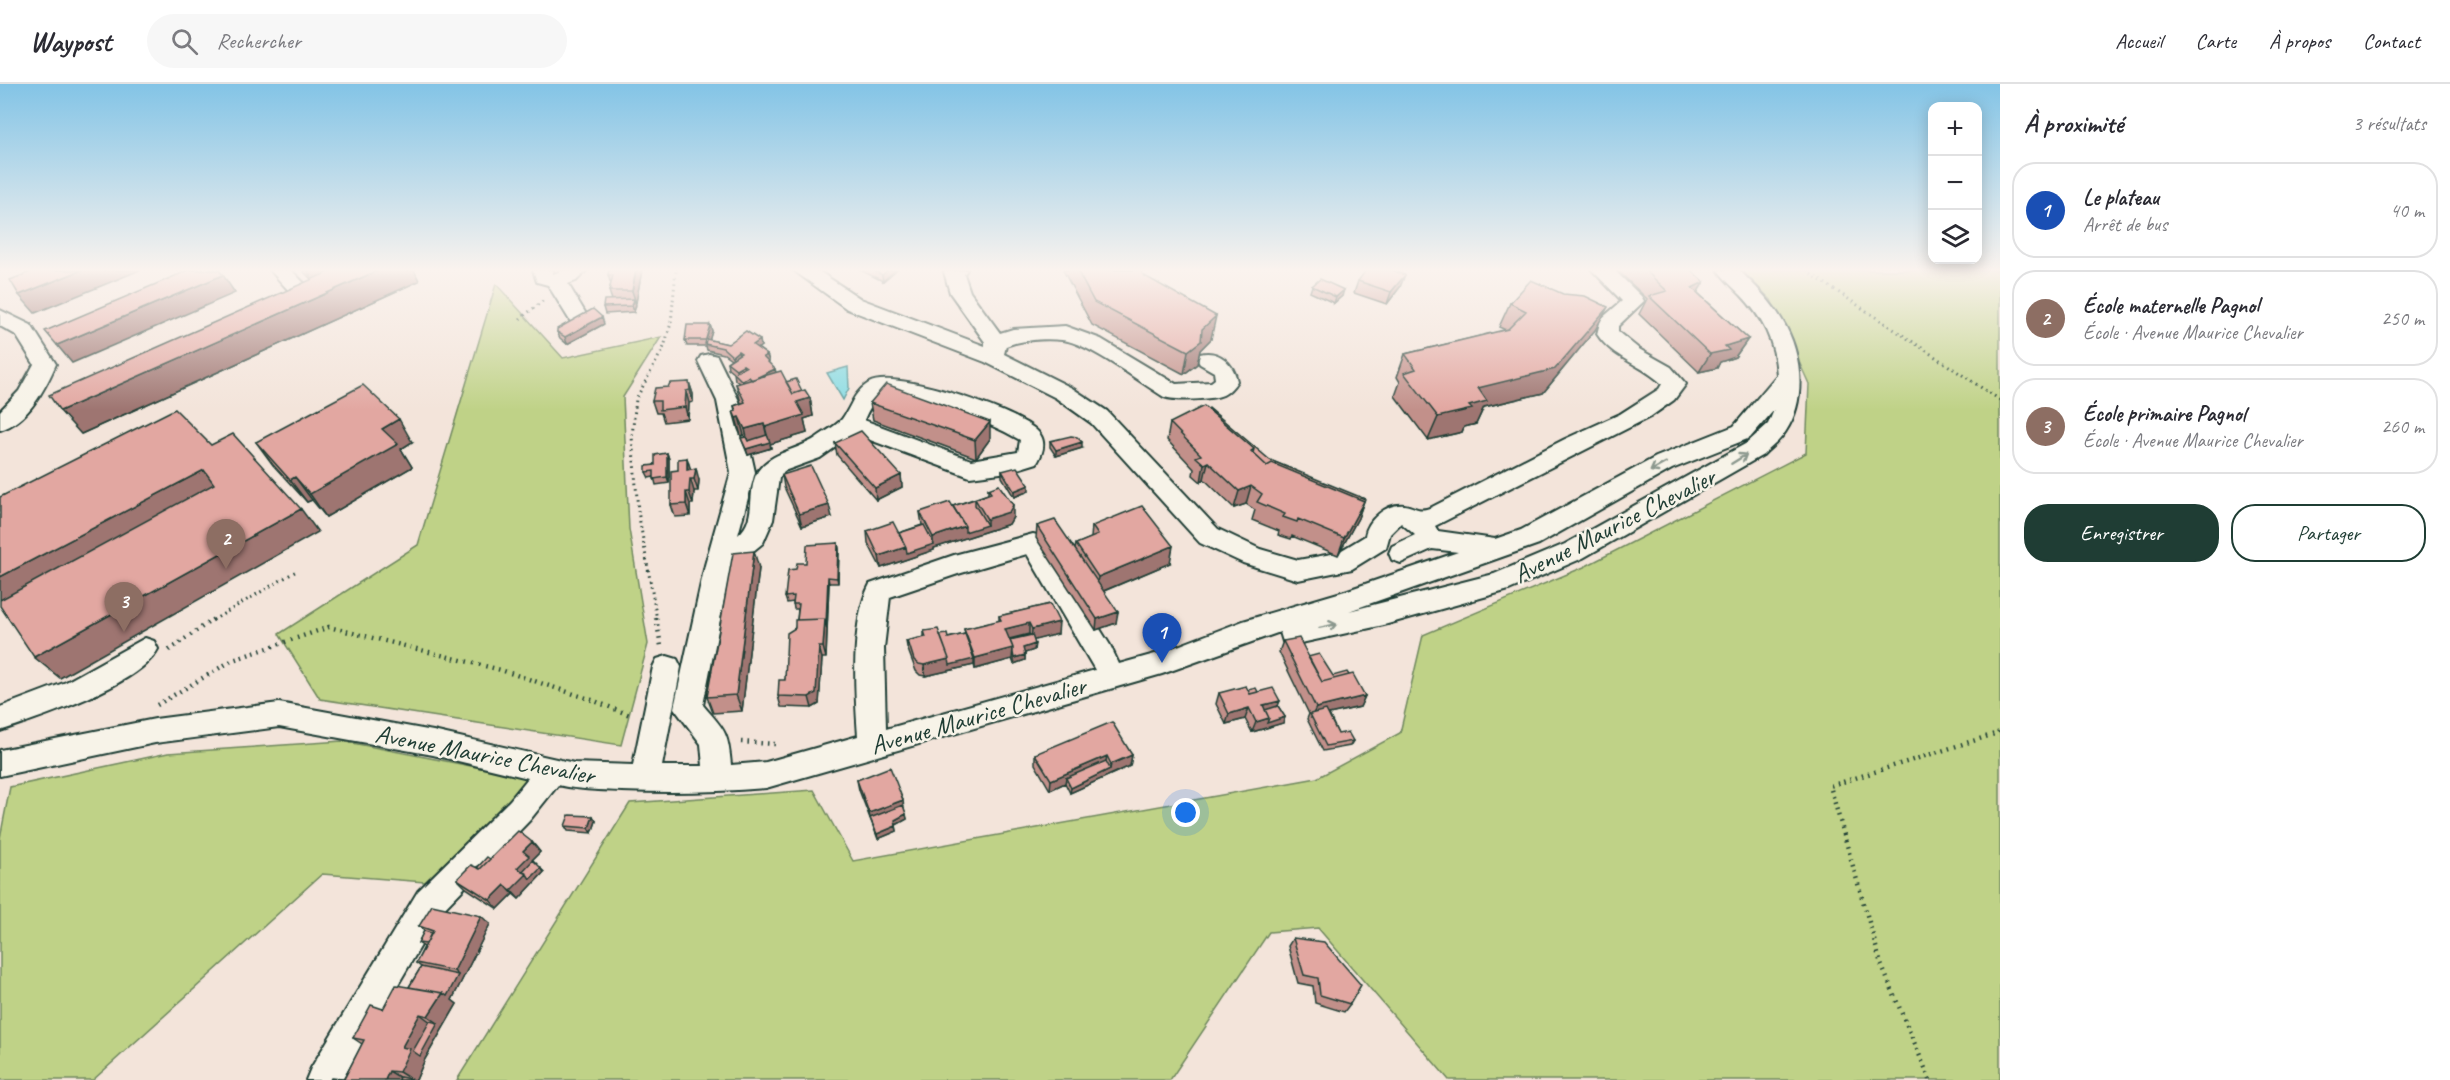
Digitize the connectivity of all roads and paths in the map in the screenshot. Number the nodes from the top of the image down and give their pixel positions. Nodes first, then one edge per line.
1 (522, 316) edge
2 (577, 316) edge
3 (672, 316) edge
4 (893, 316) edge
5 (975, 316) edge
6 (1617, 316) edge
7 (1768, 316) edge
8 (1875, 316) edge
9 (0, 317) edge
10 (520, 319) dead end
11 (579, 319) edge
12 (1588, 321) edge
13 (1607, 334) junction
14 (995, 349) junction
15 (1208, 358) dead end
16 (709, 361) dead end
17 (1788, 376) junction
18 (2000, 400) edge
19 (6, 418) edge
20 (850, 425) junction
21 (1425, 530) junction
22 (1377, 541) junction
23 (1498, 549) junction
24 (1401, 553) junction
25 (718, 565) junction
26 (298, 570) dead end
27 (1404, 582) junction
28 (1384, 614) junction
29 (1209, 647) junction
30 (139, 654) joint
31 (667, 667) joint
32 (1111, 676) junction
33 (153, 707) dead end
34 (0, 719) edge
35 (640, 720) dead end
36 (2000, 730) edge
37 (873, 746) junction
38 (0, 763) edge
39 (552, 770) junction
40 (645, 779) junction
41 (718, 779) junction
42 (323, 1080) edge
43 (1930, 1080) edge

1 - 10 path
2 - 11 street
3 - 31 path
4 - 14 street
5 - 14 street
6 - 13 street
7 - 17 street, Avenue Maurice Chevalier
8 - 18 path
9 - 19 street
12 - 13 street
13 - 21 street
14 - 15 street
14 - 22 street
16 - 25 street
17 -> 23 street, Avenue Maurice Chevalier
28 -> 17 street, Avenue Maurice Chevalier
20 - 20 street
20 - 25 street
21 - 22 street
21 - 23 street
21 - 24 street
22 - 24 street
23 - 27 street, Avenue Maurice Chevalier
23 - 28 street
24 - 27 street
25 - 41 street
26 - 30 path
27 - 29 street, Avenue Maurice Chevalier
29 -> 28 street, Avenue Maurice Chevalier
29 - 32 street, Avenue Maurice Chevalier
30 - 34 street
31 - 40 street
32 - 37 street, Avenue Maurice Chevalier
32 - 37 street
33 - 35 path
36 - 43 path
37 - 41 street, Avenue Maurice Chevalier
38 - 39 street, Avenue Maurice Chevalier
39 - 40 street, Avenue Maurice Chevalier
39 - 42 street
40 - 41 street, Avenue Maurice Chevalier

